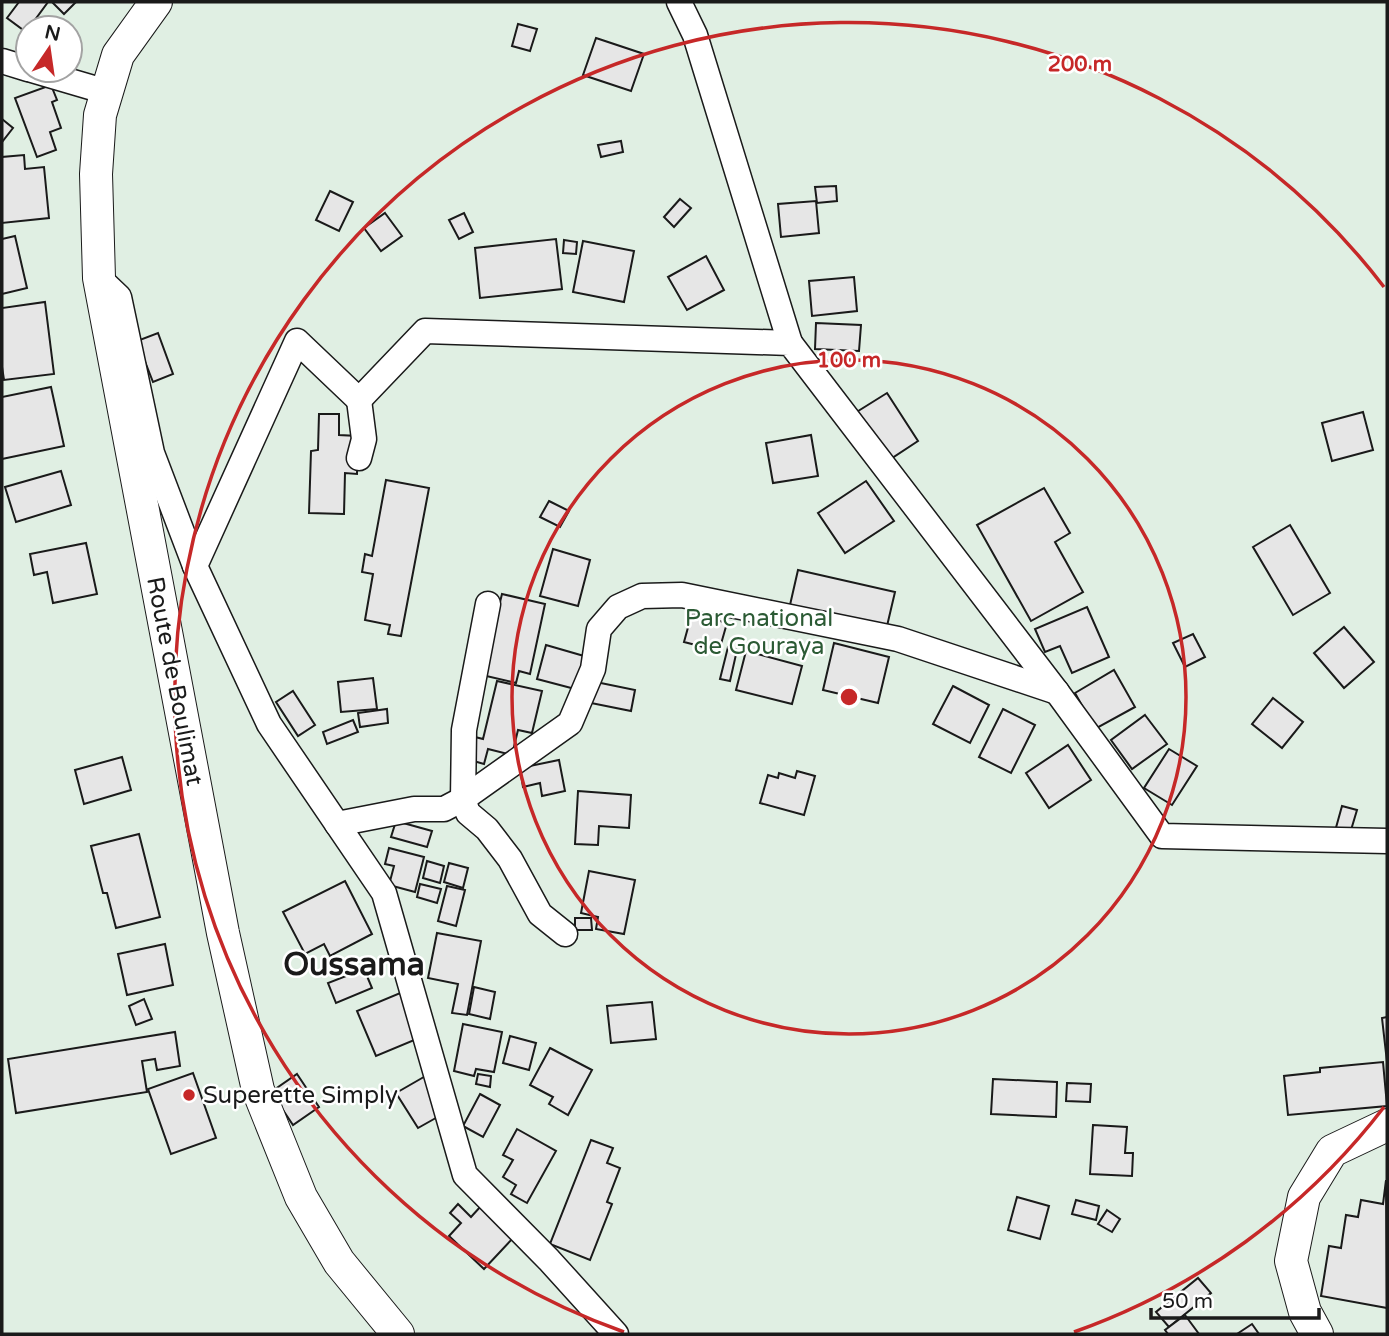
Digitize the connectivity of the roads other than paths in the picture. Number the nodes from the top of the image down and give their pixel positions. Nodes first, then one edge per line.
1 (156, 2) edge
2 (679, 2) edge
3 (80, 84) edge
4 (107, 92) junction
5 (99, 278) junction
6 (790, 343) junction
7 (359, 400) junction
8 (359, 458) dead end
9 (195, 566) junction
10 (488, 604) dead end
11 (1057, 692) junction
12 (463, 799) junction
13 (337, 824) junction
14 (1387, 841) edge
15 (565, 934) dead end
16 (1387, 1125) edge
17 (398, 1334) edge
18 (616, 1334) edge
19 (1317, 1334) edge

1 - 4 main road, Route de Boulimat
2 - 6 street
3 - 4 street
4 - 5 main road, Route de Boulimat
5 - 9 street
5 - 17 main road, Route de Boulimat
6 - 7 street
6 - 11 street
7 - 8 street
7 - 9 street
9 - 13 street
10 - 12 street
11 - 12 street
11 - 14 street
12 - 13 street
12 - 15 street
13 - 18 street
16 - 19 main road

